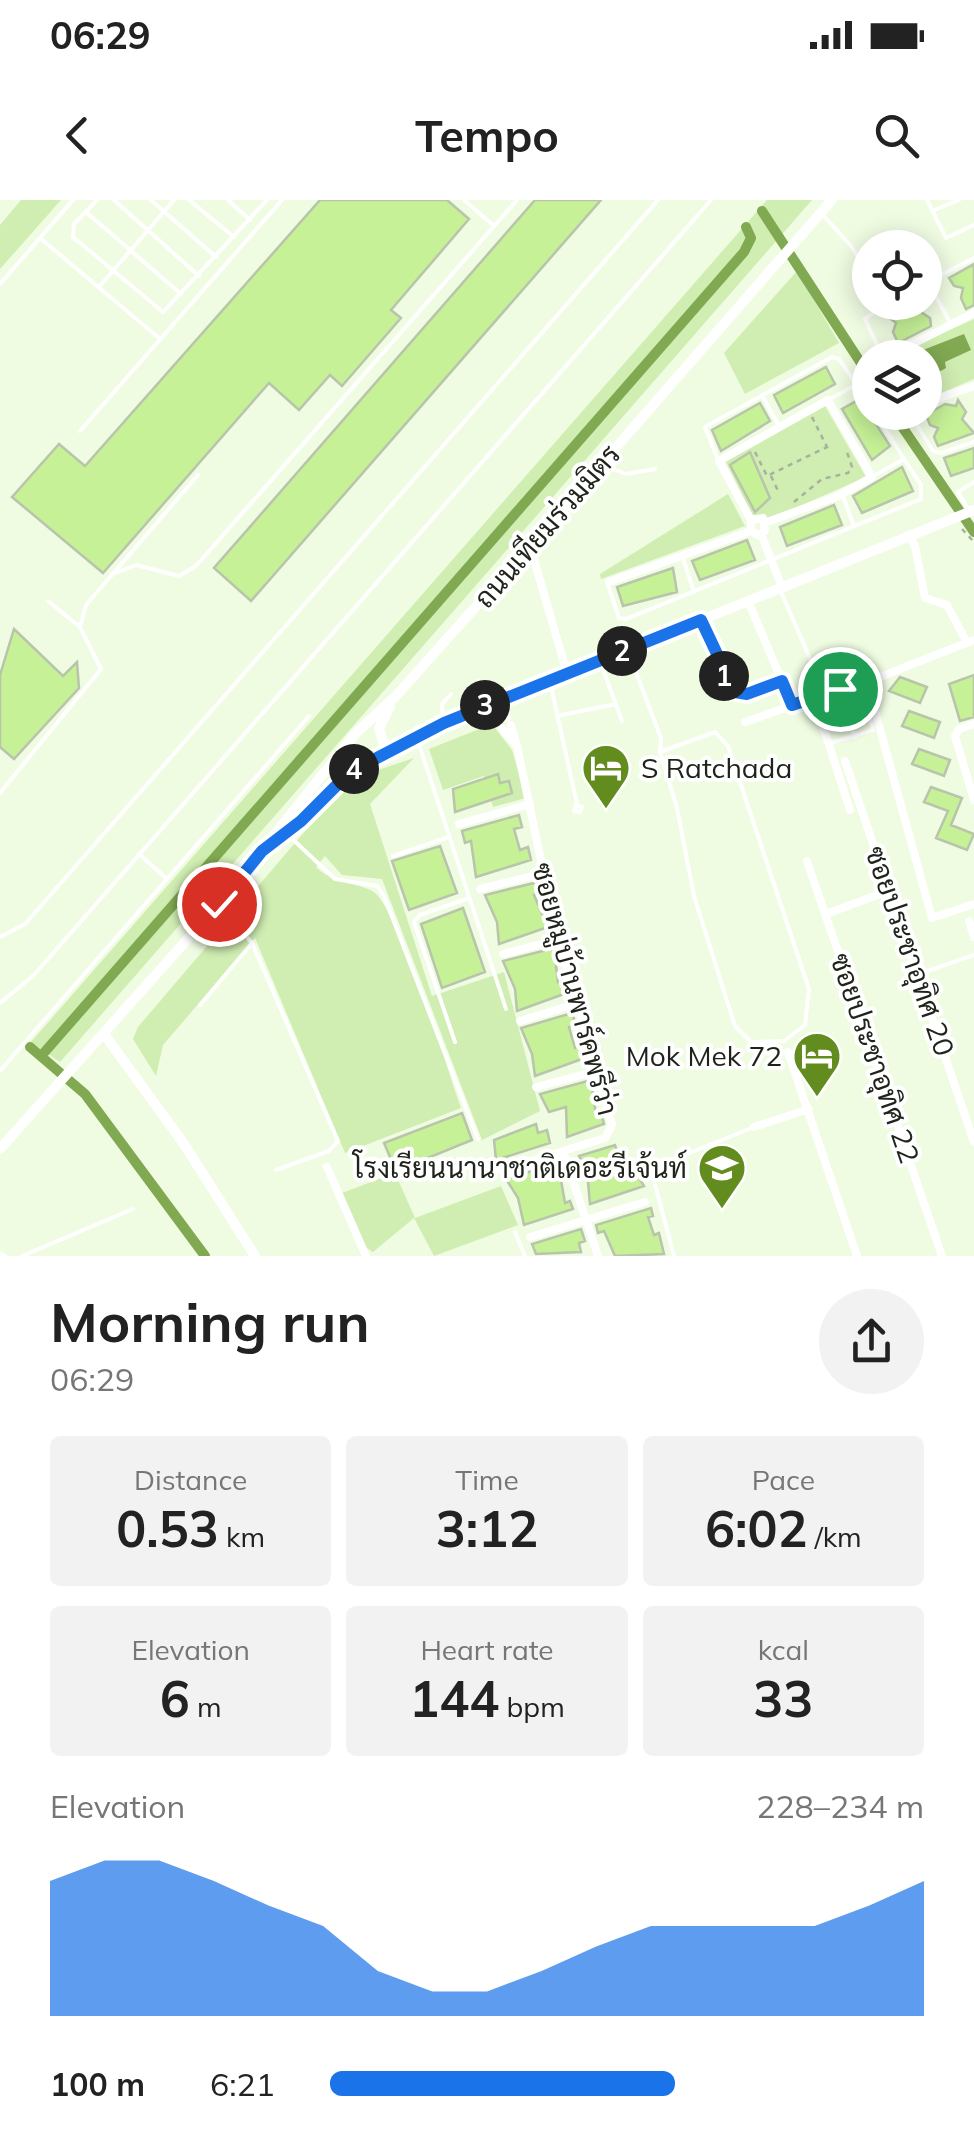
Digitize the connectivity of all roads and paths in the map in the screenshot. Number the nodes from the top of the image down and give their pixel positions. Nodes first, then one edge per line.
1 (73, 200) edge
2 (96, 200) edge
3 (114, 200) edge
4 (151, 200) edge
5 (174, 200) edge
6 (189, 200) edge
7 (228, 200) edge
8 (267, 200) edge
9 (282, 200) edge
10 (464, 200) edge
11 (517, 200) edge
12 (658, 200) edge
13 (712, 200) edge
14 (832, 200) edge
15 (927, 200) edge
16 (959, 200) edge
17 (932, 211) junction
18 (86, 212) junction
19 (164, 212) junction
20 (821, 214) junction
21 (250, 220) junction
22 (974, 225) edge
23 (494, 226) junction
24 (149, 230) junction
25 (234, 237) junction
26 (40, 238) junction
27 (852, 246) edge
28 (131, 251) junction
29 (216, 257) junction
30 (974, 258) edge
31 (114, 272) junction
32 (942, 274) edge
33 (200, 276) junction
34 (0, 284) edge
35 (99, 287) junction
36 (182, 296) junction
37 (942, 309) edge
38 (974, 313) edge
39 (951, 324) junction
40 (160, 340) junction
41 (919, 340) edge
42 (852, 382) edge
43 (852, 387) edge
44 (973, 390) edge
45 (762, 394) junction
46 (942, 398) edge
47 (828, 400) junction
48 (810, 414) junction
49 (820, 415) dead end
50 (804, 422) dead end
51 (780, 428) junction
52 (886, 430) edge
53 (920, 430) edge
54 (80, 431) dead end
55 (841, 440) dead end
56 (974, 442) edge
57 (754, 446) junction
58 (744, 454) dead end
59 (904, 460) junction
60 (718, 461) junction
61 (602, 464) junction
62 (655, 469) dead end
63 (770, 474) junction
64 (198, 475) dead end
65 (872, 477) junction
66 (974, 482) edge
67 (778, 490) dead end
68 (842, 494) junction
69 (970, 511) edge
70 (792, 514) junction
71 (751, 520) junction
72 (766, 522) junction
73 (854, 526) junction
74 (962, 529) dead end
75 (751, 531) junction
76 (761, 534) junction
77 (908, 535) junction
78 (974, 542) edge
79 (530, 546) junction
80 (682, 555) junction
81 (772, 561) junction
82 (112, 574) junction
83 (609, 582) joint
84 (780, 588) junction
85 (694, 592) junction
86 (48, 601) dead end
87 (748, 601) junction
88 (701, 620) junction
89 (80, 627) junction
90 (971, 641) edge
91 (619, 652) junction
92 (600, 660) junction
93 (814, 670) dead end
94 (568, 673) junction
95 (550, 680) junction
96 (479, 681) dead end
97 (782, 681) junction
98 (840, 689) junction
99 (451, 694) dead end
100 (395, 697) junction
101 (814, 698) junction
102 (500, 699) junction
103 (618, 704) junction
104 (792, 705) junction
105 (308, 716) dead end
106 (557, 716) junction
107 (622, 721) dead end
108 (745, 722) dead end
109 (444, 723) junction
110 (974, 724) edge
111 (416, 735) junction
112 (855, 737) junction
113 (830, 743) junction
114 (391, 748) junction
115 (660, 752) junction
116 (845, 761) dead end
117 (0, 792) edge
118 (974, 800) edge
119 (530, 804) junction
120 (577, 804) dead end
121 (850, 810) dead end
122 (459, 824) dead end
123 (286, 833) junction
124 (448, 836) junction
125 (262, 851) junction
126 (138, 854) junction
127 (393, 856) dead end
128 (807, 860) dead end
129 (544, 873) junction
130 (166, 879) junction
131 (480, 889) dead end
132 (891, 890) junction
133 (469, 898) junction
134 (219, 904) junction
135 (974, 904) edge
136 (826, 914) junction
137 (969, 922) dead end
138 (974, 937) edge
139 (0, 938) edge
140 (560, 939) junction
141 (252, 943) junction
142 (504, 954) dead end
143 (974, 954) edge
144 (918, 974) junction
145 (0, 1003) edge
146 (200, 1004) dead end
147 (578, 1004) junction
148 (506, 1009) dead end
149 (520, 1021) dead end
150 (104, 1034) junction
151 (784, 1041) junction
152 (456, 1042) dead end
153 (788, 1052) joint
154 (597, 1070) junction
155 (0, 1071) edge
156 (536, 1087) dead end
157 (809, 1109) junction
158 (754, 1127) joint
159 (478, 1138) dead end
160 (974, 1142) edge
161 (0, 1149) edge
162 (564, 1151) junction
163 (326, 1167) dead end
164 (276, 1170) dead end
165 (501, 1172) dead end
166 (645, 1202) dead end
167 (133, 1209) dead end
168 (585, 1220) junction
169 (515, 1232) dead end
170 (530, 1238) dead end
171 (22, 1256) edge
172 (256, 1256) edge
173 (366, 1256) edge
174 (525, 1256) edge
175 (598, 1256) edge
176 (674, 1256) edge
177 (856, 1256) edge
178 (942, 1256) edge

1 - 26 lane
2 - 18 lane
3 - 24 lane
4 - 19 lane
5 - 19 lane
6 - 25 lane
7 - 21 lane
8 - 21 lane
9 - 40 lane
10 - 23 lane
11 - 23 lane
12 - 139 lane
13 - 126 lane
14 - 20 street, ถนนเทียมร่วมมิตร
15 - 17 lane
16 - 17 lane
17 - 22 lane
18 - 28 lane
18 - 31 lane
19 - 24 lane
19 - 29 lane
20 - 27 lane
20 - 61 street, ถนนเทียมร่วมมิตร
21 - 25 lane
23 - 82 lane
24 - 28 lane
24 - 33 lane
25 - 29 lane
26 - 34 lane
26 - 35 lane
28 - 31 lane
28 - 36 lane
29 - 33 lane
30 - 32 lane
31 - 35 lane
31 - 36 lane
33 - 36 lane
35 - 40 lane
37 - 39 lane
38 - 39 street
39 - 41 street
40 - 54 lane
42 - 45 lane
43 - 47 lane
44 - 46 street
45 - 51 lane
45 - 60 lane
47 - 48 street
47 - 65 street
48 - 49 path
48 - 50 path
48 - 51 street
48 - 63 path
51 - 57 street
52 - 59 lane
53 - 56 lane
55 - 70 path
57 - 58 path
57 - 60 street
57 - 63 path
59 - 65 lane
59 - 73 lane
60 - 71 street
61 - 62 lane
61 - 79 street, ถนนเทียมร่วมมิตร
63 - 67 path
64 - 82 lane
65 - 68 street
66 - 69 lane
68 - 70 street
68 - 73 lane
69 - 77 street, ถนนเทียมร่วมมิตร
70 - 72 street
71 - 72 street
71 - 75 street
72 - 76 street
73 - 81 lane
74 - 78 path
75 - 76 street
75 - 80 street
76 - 81 street
77 - 84 street, ถนนเทียมร่วมมิตร
77 - 90 street
79 - 94 street
79 - 100 street, ถนนเทียมร่วมมิตร
80 - 83 street
80 - 85 lane
81 - 84 street
81 - 85 lane
82 - 89 lane
83 - 85 lane
84 - 87 street, ถนนเทียมร่วมมิตร
84 - 93 lane
86 - 89 lane
87 - 88 street, ถนนเทียมร่วมมิตร
87 - 97 street
88 - 91 street, ถนนเทียมร่วมมิตร
88 - 97 street
89 - 117 lane
90 - 135 street
91 - 92 street, ถนนเทียมร่วมมิตร
91 - 115 lane
92 - 94 street, ถนนเทียมร่วมมิตร
92 - 103 lane
94 - 95 street, ถนนเทียมร่วมมิตร
95 - 102 street, ถนนเทียมร่วมมิตร
95 - 106 lane
96 - 102 lane
97 - 104 street
98 - 101 lane
98 - 112 lane
98 - 112 lane
99 - 109 lane
100 - 114 street
100 - 125 street, ถนนเทียมร่วมมิตร
101 - 104 street
101 - 113 street
102 - 109 street, ถนนเทียมร่วมมิตร
102 - 119 street, ซอยหมู่บ้านพาร์คพรีว่า
103 - 106 lane
103 - 107 lane
104 - 108 street
105 - 130 lane
106 - 120 lane
109 - 111 street, ถนนเทียมร่วมมิตร
110 - 118 street
111 - 114 street, ถนนเทียมร่วมมิตร
111 - 124 lane
112 - 113 lane
113 - 121 street
114 - 123 street, ถนนเทียมร่วมมิตร
115 - 151 lane
115 - 151 lane
116 - 132 street, ซอยประชาอุทิศ 20
119 - 122 street
119 - 129 street, ซอยหมู่บ้านพาร์คพรีว่า
123 - 125 street, ถนนเทียมร่วมมิตร
123 - 159 lane
124 - 127 lane
124 - 133 lane
125 - 134 street, ถนนเทียมร่วมมิตร
126 - 130 lane
126 - 145 lane
128 - 136 street, ซอยประชาอุทิศ 22
129 - 131 street
129 - 140 street, ซอยหมู่บ้านพาร์คพรีว่า
130 - 155 lane
132 - 136 street
132 - 144 street, ซอยประชาอุทิศ 20
133 - 148 lane
133 - 152 lane
134 - 141 lane
134 - 150 street, ถนนเทียมร่วมมิตร
136 - 178 street, ซอยประชาอุทิศ 22
137 - 138 street
140 - 142 street
140 - 147 street, ซอยหมู่บ้านพาร์คพรีว่า
141 - 146 lane
141 - 164 lane
143 - 144 lane
144 - 160 street, ซอยประชาอุทิศ 20
147 - 149 street
147 - 154 street, ซอยหมู่บ้านพาร์คพรีว่า
150 - 161 street, ถนนเทียมร่วมมิตร
150 - 172 street
151 - 153 lane
153 - 157 street
154 - 156 street
154 - 162 street, ซอยหมู่บ้านพาร์คพรีว่า
157 - 158 street
157 - 177 street
158 - 176 lane
162 - 165 street
162 - 168 street
163 - 173 street
166 - 168 street
167 - 171 lane
168 - 170 street
168 - 175 street
169 - 174 lane

